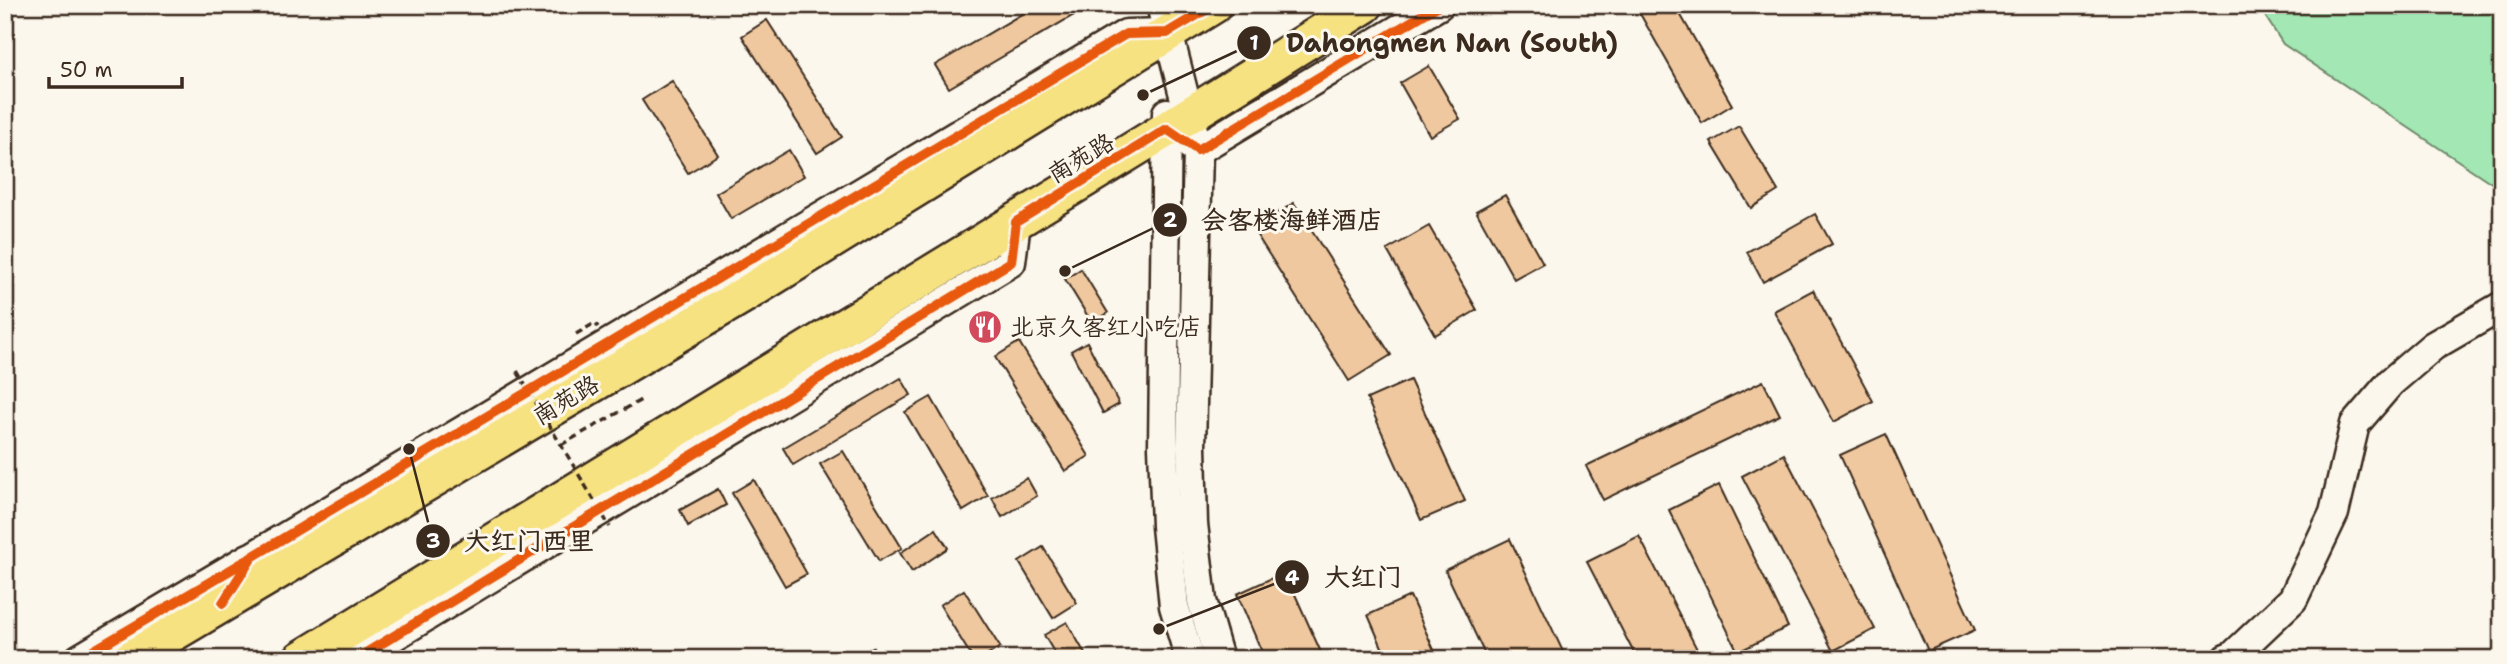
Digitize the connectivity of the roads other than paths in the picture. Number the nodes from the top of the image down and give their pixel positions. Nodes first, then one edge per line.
1 (1213, 5) edge
2 (1365, 5) edge
3 (1439, 5) edge
4 (1164, 19) edge
5 (1178, 123) junction
6 (1198, 150) junction
7 (1016, 222) junction
8 (747, 293) junction
9 (2502, 306) edge
10 (655, 317) junction
11 (2502, 325) edge
12 (252, 557) junction
13 (223, 603) junction
14 (79, 659) edge
15 (130, 659) edge
16 (301, 659) edge
17 (356, 659) edge
18 (1190, 659) edge
19 (1219, 659) edge
20 (2225, 659) edge
21 (2254, 659) edge

1 - 4 highway, 南苑路
2 - 5 highway, 南苑路
3 - 6 street
4 - 5 street
4 - 8 highway, 南苑路
4 - 10 street
5 - 6 street
5 - 7 highway, 南苑路
5 - 18 street
6 - 19 street
7 - 16 highway, 南苑路
7 - 17 street
8 - 10 street
8 - 13 highway, 南苑路
9 - 20 street
10 - 12 street
11 - 21 street
12 - 13 street
12 - 14 street
13 - 15 highway, 南苑路

